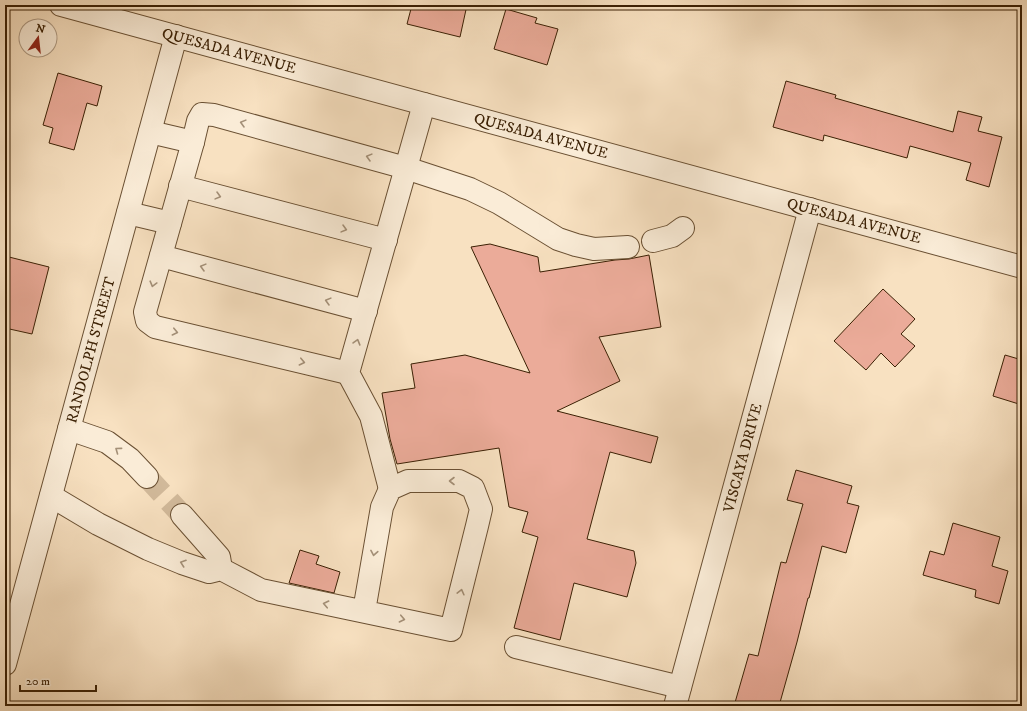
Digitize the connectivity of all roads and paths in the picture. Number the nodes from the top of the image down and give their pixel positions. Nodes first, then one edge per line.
1 (61, 5) edge
2 (176, 36) junction
3 (424, 104) junction
4 (150, 132) junction
5 (193, 142) junction
6 (406, 168) junction
7 (180, 186) junction
8 (810, 209) junction
9 (128, 213) junction
10 (170, 223) junction
11 (683, 228) dead end
12 (386, 240) junction
13 (653, 241) dead end
14 (628, 246) dead end
15 (161, 256) junction
16 (1022, 267) edge
17 (366, 311) junction
18 (348, 373) junction
19 (69, 429) junction
20 (147, 477) tunnel mouth
21 (390, 489) junction
22 (51, 496) junction
23 (182, 515) tunnel mouth
24 (221, 570) junction
25 (364, 611) junction
26 (516, 647) dead end
27 (5, 664) edge
28 (678, 696) edge

1 - 2 street, QUESADA AVENUE
2 - 3 street, QUESADA AVENUE
2 - 4 street, RANDOLPH STREET
3 - 6 street
3 - 8 street, QUESADA AVENUE
4 - 5 street
4 - 9 street, RANDOLPH STREET
6 -> 5 street
5 - 7 street
6 - 12 street
6 - 14 street
7 - 10 street
7 -> 12 street
8 - 16 street, QUESADA AVENUE
8 - 28 street, VISCAYA DRIVE
9 - 10 street
9 - 19 street, RANDOLPH STREET
10 - 15 street
11 - 13 street
12 - 17 street
17 -> 15 street
15 -> 18 street
18 -> 17 street
18 - 21 street
20 -> 19 street
19 - 22 street, RANDOLPH STREET
21 -> 25 street
25 -> 21 street
24 -> 22 street
22 - 27 street, RANDOLPH STREET
23 - 24 street
25 -> 24 street
26 - 28 street

